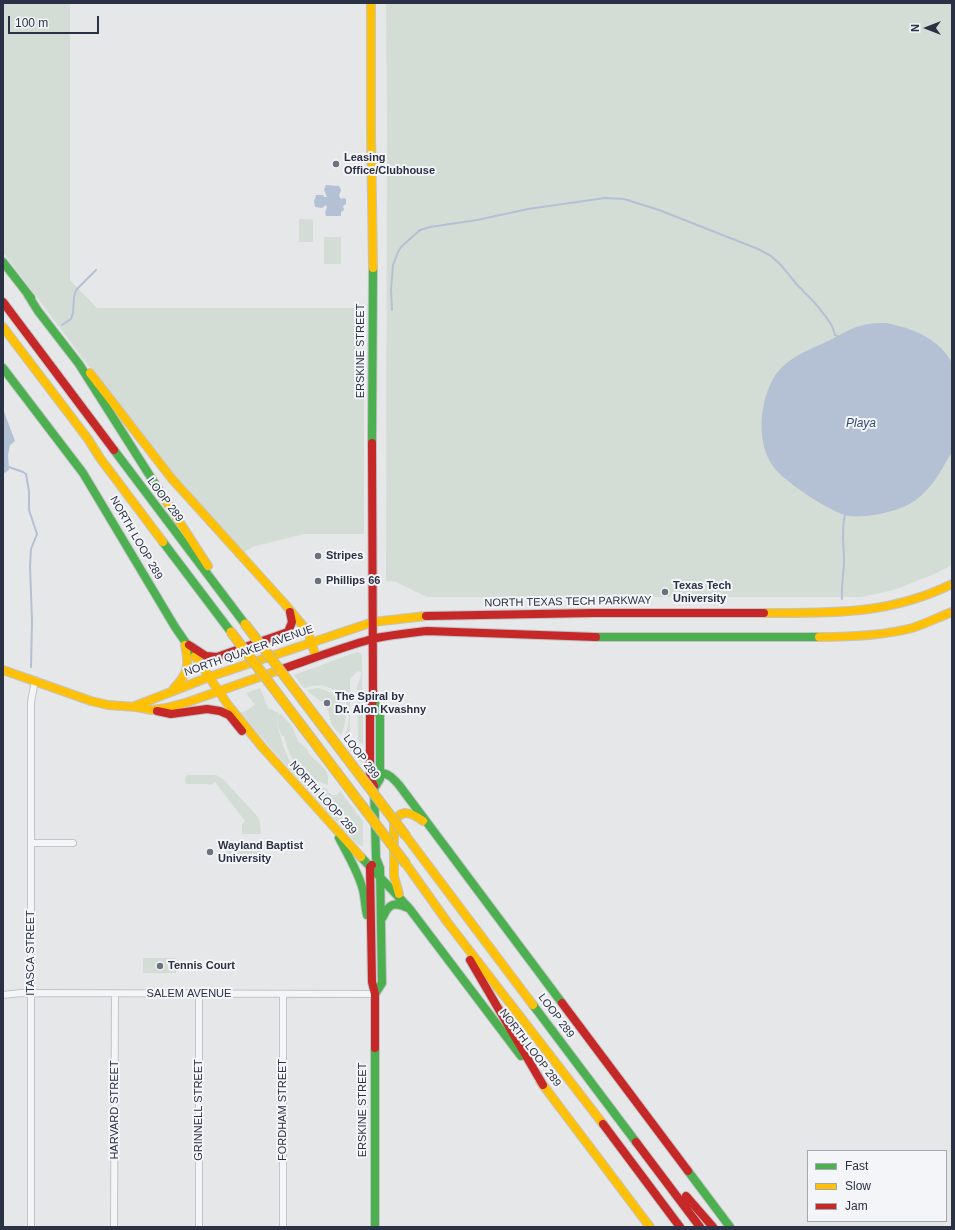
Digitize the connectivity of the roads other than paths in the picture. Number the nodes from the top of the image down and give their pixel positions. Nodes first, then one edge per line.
1 (371, 3) edge
2 (3, 262) edge
3 (28, 295) junction
4 (3, 302) edge
5 (3, 326) edge
6 (3, 338) edge
7 (3, 368) edge
8 (100, 458) junction
9 (952, 584) edge
10 (290, 611) junction
11 (952, 612) edge
12 (372, 622) junction
13 (245, 624) junction
14 (373, 638) junction
15 (184, 640) junction
16 (312, 642) junction
17 (316, 657) junction
18 (3, 670) edge
19 (209, 677) junction
20 (35, 680) junction
21 (218, 691) junction
22 (170, 692) junction
23 (373, 699) junction
24 (134, 707) junction
25 (152, 710) junction
26 (262, 748) junction
27 (380, 772) junction
28 (372, 783) junction
29 (329, 822) junction
30 (432, 830) junction
31 (31, 843) junction
32 (73, 843) dead end
33 (376, 858) junction
34 (370, 867) junction
35 (380, 877) junction
36 (400, 898) junction
37 (409, 908) junction
38 (382, 921) junction
39 (448, 923) junction
40 (371, 949) junction
41 (31, 993) junction
42 (114, 994) junction
43 (200, 994) junction
44 (283, 994) junction
45 (375, 994) junction
46 (3, 995) edge
47 (543, 1085) junction
48 (610, 1106) junction
49 (31, 1227) edge
50 (114, 1227) edge
51 (199, 1227) edge
52 (283, 1227) edge
53 (375, 1227) edge
54 (650, 1227) edge
55 (680, 1227) edge
56 (700, 1227) edge
57 (713, 1227) edge
58 (730, 1227) edge

1 - 12 main road, ERSKINE STREET
2 - 3 main road
3 - 10 main road
3 - 13 main road
4 - 13 main road, LOOP 289
5 - 8 main road
6 - 8 main road
7 - 15 main road, NORTH LOOP 289
8 - 39 main road, bridge
9 - 12 main road, NORTH TEXAS TECH PARKWAY
10 - 15 main road
10 - 16 main road
11 - 14 main road
12 - 14 main road, ERSKINE STREET
12 - 16 main road, NORTH QUAKER AVENUE
13 - 48 main road, LOOP 289, bridge
14 - 17 main road, NORTH QUAKER AVENUE
14 - 23 main road, ERSKINE STREET
15 - 19 main road, NORTH LOOP 289
15 - 22 main road
16 - 17 main road
16 - 19 main road, NORTH QUAKER AVENUE
17 - 21 main road, NORTH QUAKER AVENUE
18 - 20 main road, NORTH QUAKER AVENUE
19 - 21 main road, NORTH LOOP 289
19 - 22 main road, NORTH QUAKER AVENUE
20 - 24 main road, NORTH QUAKER AVENUE
20 - 31 street, ITASCA STREET
21 - 25 main road, NORTH QUAKER AVENUE
21 - 26 main road, NORTH LOOP 289
22 - 24 main road, NORTH QUAKER AVENUE
23 - 27 main road, ERSKINE STREET
23 - 28 main road, ERSKINE STREET
24 - 25 main road, NORTH QUAKER AVENUE
25 - 26 main road
26 - 29 main road, NORTH LOOP 289
27 - 28 main road, ERSKINE STREET
27 - 30 main road
28 - 33 main road, ERSKINE STREET
29 - 34 main road, NORTH LOOP 289
29 - 40 main road
30 - 36 main road
30 - 58 main road
31 - 32 street
31 - 41 street, ITASCA STREET
33 - 34 main road
33 - 35 main road, ERSKINE STREET
34 - 35 main road, NORTH LOOP 289
34 - 40 main road, ERSKINE STREET
35 - 36 main road, NORTH LOOP 289
35 - 38 main road, ERSKINE STREET
36 - 37 main road, NORTH LOOP 289
37 - 38 main road
37 - 47 main road, NORTH LOOP 289
38 - 45 main road, ERSKINE STREET
39 - 47 main road
39 - 55 main road
40 - 45 main road, ERSKINE STREET
41 - 42 street, SALEM AVENUE
41 - 46 street, SALEM AVENUE
41 - 49 street, ITASCA STREET
42 - 43 street, SALEM AVENUE
42 - 50 street, HARVARD STREET
43 - 44 street, SALEM AVENUE
43 - 51 street, GRINNELL STREET
44 - 45 street, SALEM AVENUE
44 - 52 street, FORDHAM STREET
45 - 53 main road, ERSKINE STREET
47 - 54 main road, NORTH LOOP 289
48 - 56 main road, LOOP 289
48 - 57 main road

